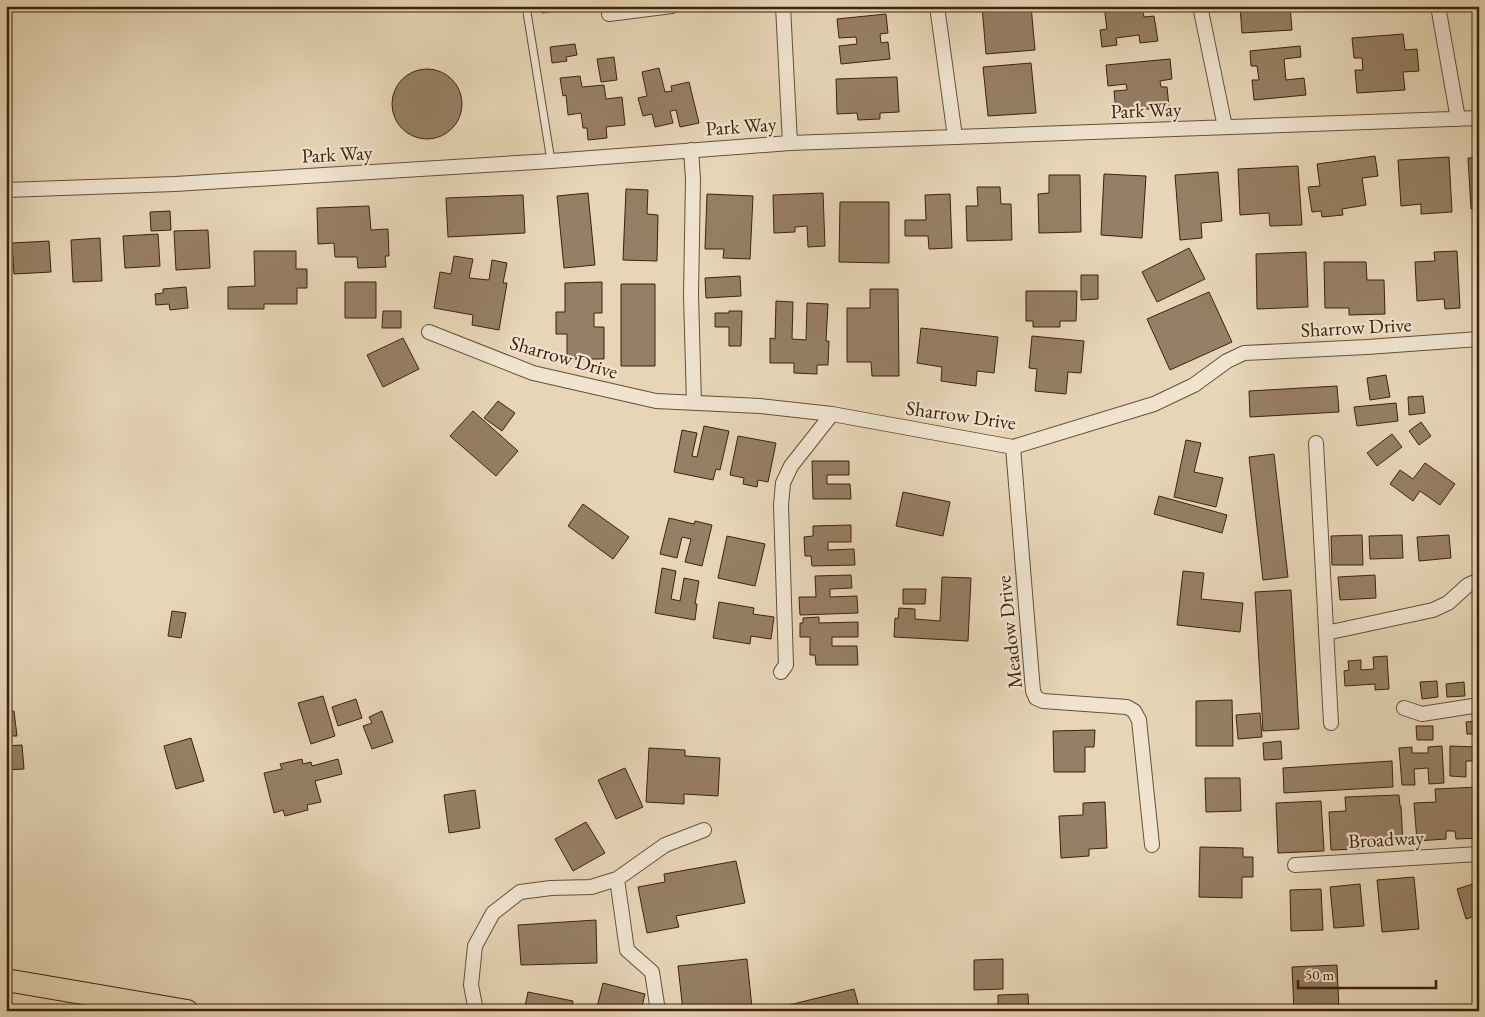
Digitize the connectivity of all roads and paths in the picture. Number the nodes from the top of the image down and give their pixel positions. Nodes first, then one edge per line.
1 (526, 6) edge
2 (672, 6) edge
3 (783, 6) edge
4 (937, 6) edge
5 (1200, 6) edge
6 (1438, 6) edge
7 (609, 14) dead end
8 (1479, 118) edge
9 (1458, 119) junction
10 (1225, 127) junction
11 (955, 137) junction
12 (790, 143) junction
13 (691, 150) junction
14 (552, 161) junction
15 (6, 190) edge
16 (429, 332) dead end
17 (1479, 339) edge
18 (694, 403) junction
19 (832, 414) junction
20 (1316, 443) dead end
21 (1013, 447) junction
22 (1479, 580) edge
23 (1326, 633) junction
24 (781, 672) dead end
25 (1479, 705) edge
26 (1404, 708) dead end
27 (1331, 723) dead end
28 (704, 830) dead end
29 (1152, 845) dead end
30 (1479, 854) edge
31 (1295, 865) dead end
32 (617, 879) junction
33 (6, 980) edge
34 (187, 1011) edge
35 (476, 1011) edge
36 (658, 1011) edge

1 - 14 lane
2 - 7 street
3 - 12 street
4 - 11 street
5 - 10 street
6 - 9 street
8 - 9 street, Park Way
9 - 10 street, Park Way
10 - 11 street, Park Way
11 - 12 street, Park Way
12 - 13 street, Park Way
13 - 14 street, Park Way
13 - 18 street
14 - 15 street, Park Way
16 - 18 street, Sharrow Drive
17 - 21 street, Sharrow Drive
18 - 19 street, Sharrow Drive
19 - 21 street, Sharrow Drive
19 - 24 street
20 - 23 street
21 - 29 street, Meadow Drive
22 - 23 street
23 - 27 street
25 - 26 street
28 - 32 street
30 - 31 street, Broadway
32 - 35 street
32 - 36 street
33 - 34 main road

